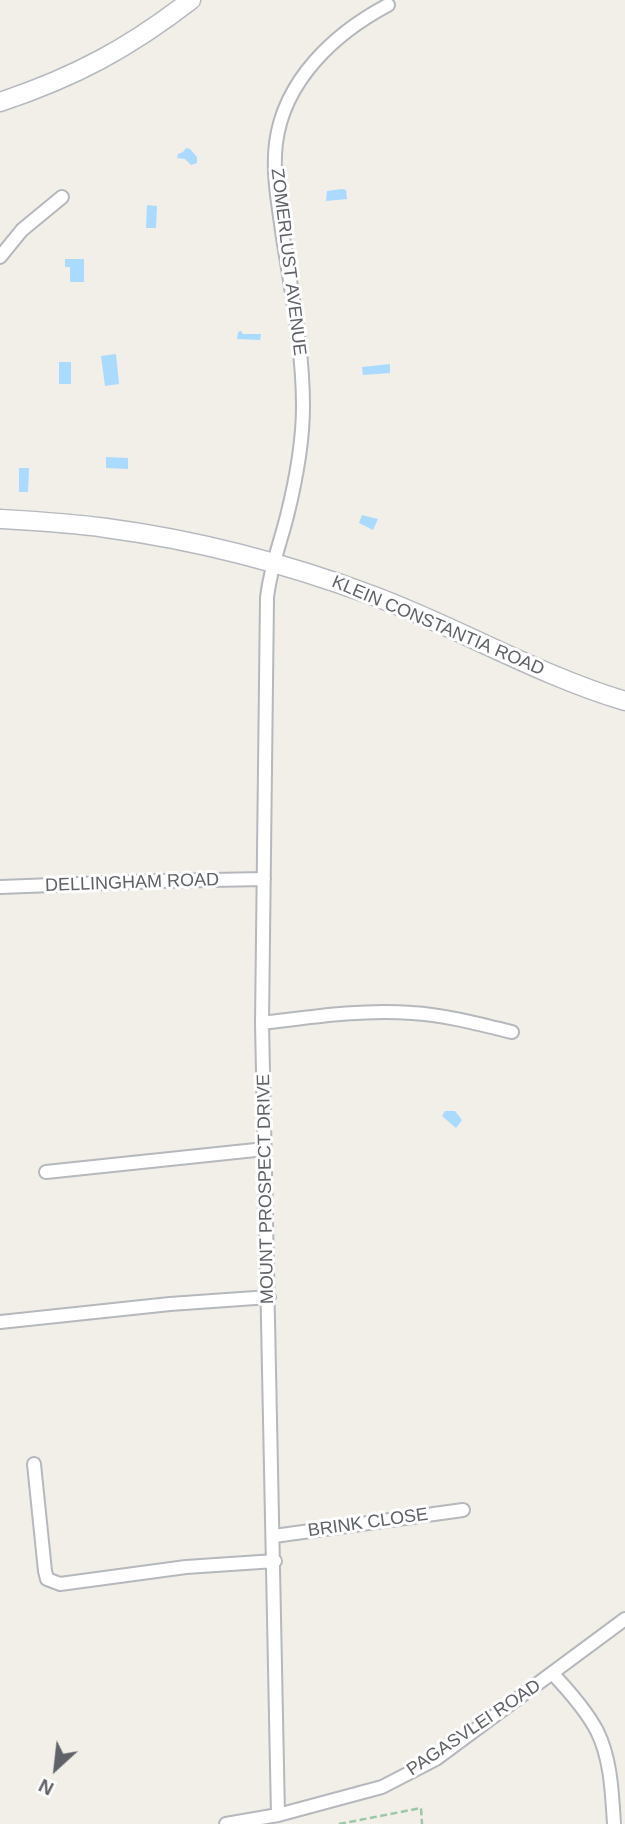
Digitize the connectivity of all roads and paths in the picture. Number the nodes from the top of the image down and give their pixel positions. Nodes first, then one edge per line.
1 (191, 0) edge
2 (388, 5) dead end
3 (0, 102) edge
4 (62, 197) dead end
5 (0, 257) edge
6 (0, 519) edge
7 (272, 563) junction
8 (625, 701) edge
9 (264, 879) junction
10 (0, 887) edge
11 (262, 1023) junction
12 (512, 1032) dead end
13 (265, 1149) junction
14 (46, 1172) dead end
15 (269, 1297) junction
16 (0, 1322) edge
17 (34, 1464) dead end
18 (463, 1510) dead end
19 (274, 1536) junction
20 (275, 1561) junction
21 (625, 1619) edge
22 (553, 1674) junction
23 (278, 1815) junction
24 (226, 1824) edge
25 (339, 1824) edge
26 (422, 1824) edge
27 (614, 1824) edge

1 - 3 street
2 - 7 street, ZOMERLUST AVENUE
4 - 5 street
6 - 7 street, KLEIN CONSTANTIA ROAD
7 - 8 street, KLEIN CONSTANTIA ROAD
7 - 9 street, MOUNT PROSPECT DRIVE
9 - 10 street, DELLINGHAM ROAD
9 - 11 street, MOUNT PROSPECT DRIVE
11 - 12 street
11 - 13 street, MOUNT PROSPECT DRIVE
13 - 14 street
13 - 15 street, MOUNT PROSPECT DRIVE
15 - 16 street
15 - 19 street, MOUNT PROSPECT DRIVE
17 - 20 street
18 - 19 street, BRINK CLOSE
19 - 20 street, MOUNT PROSPECT DRIVE
20 - 23 street, MOUNT PROSPECT DRIVE
21 - 22 street, PAGASVLEI ROAD
22 - 23 street, PAGASVLEI ROAD
22 - 27 street
23 - 24 street, PAGASVLEI ROAD
25 - 26 path

